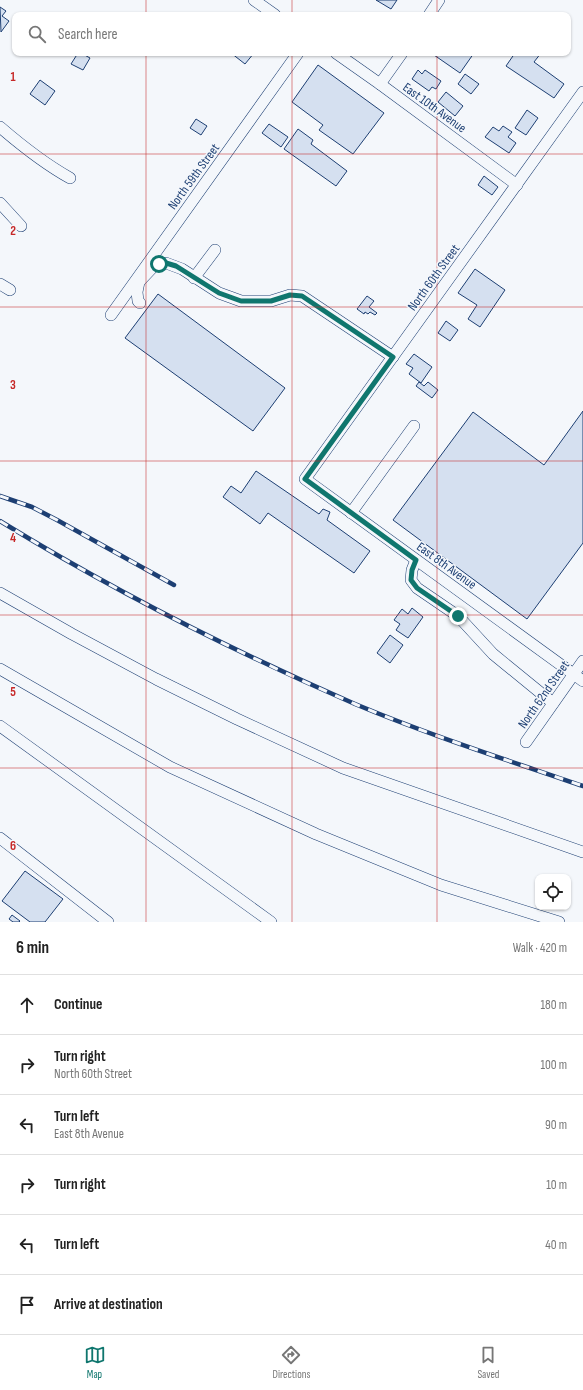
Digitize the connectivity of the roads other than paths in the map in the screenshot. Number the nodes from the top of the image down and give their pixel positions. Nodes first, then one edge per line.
1 (254, 0) edge
2 (439, 0) edge
3 (270, 12) edge
4 (431, 12) edge
5 (296, 56) edge
6 (340, 56) edge
7 (400, 56) edge
8 (380, 84) junction
9 (583, 92) edge
10 (0, 127) edge
11 (70, 178) dead end
12 (517, 185) junction
13 (0, 203) edge
14 (21, 226) dead end
15 (215, 250) dead end
16 (194, 278) junction
17 (0, 284) edge
18 (10, 290) dead end
19 (140, 303) dead end
20 (111, 315) dead end
21 (393, 357) junction
22 (414, 426) dead end
23 (305, 479) joint
24 (352, 513) junction
25 (416, 560) junction
26 (0, 593) edge
27 (583, 661) edge
28 (0, 669) edge
29 (574, 674) junction
30 (583, 681) edge
31 (553, 703) junction
32 (0, 726) edge
33 (526, 742) dead end
34 (0, 838) edge
35 (583, 852) edge
36 (108, 922) edge
37 (270, 922) edge
38 (559, 922) edge

1 - 3 street
2 - 4 street
5 - 20 street, North 59th Street
6 - 8 street, East 10th Avenue
7 - 8 street
8 - 12 street, East 10th Avenue
9 - 12 street, North 60th Street
10 - 11 street
12 - 21 street, North 60th Street
13 - 14 street
15 - 16 street
16 - 19 street
16 - 21 street
17 - 18 street
21 - 23 street, North 60th Street
22 - 24 street
23 - 24 street, East 8th Avenue
24 - 25 street, East 8th Avenue
25 - 29 street, East 8th Avenue
25 - 31 street
26 - 35 street
27 - 29 street, North 62nd Street
28 - 38 street
29 - 30 street, East 8th Avenue
29 - 31 street, North 62nd Street
31 - 33 street, North 62nd Street
32 - 37 street
34 - 36 street

